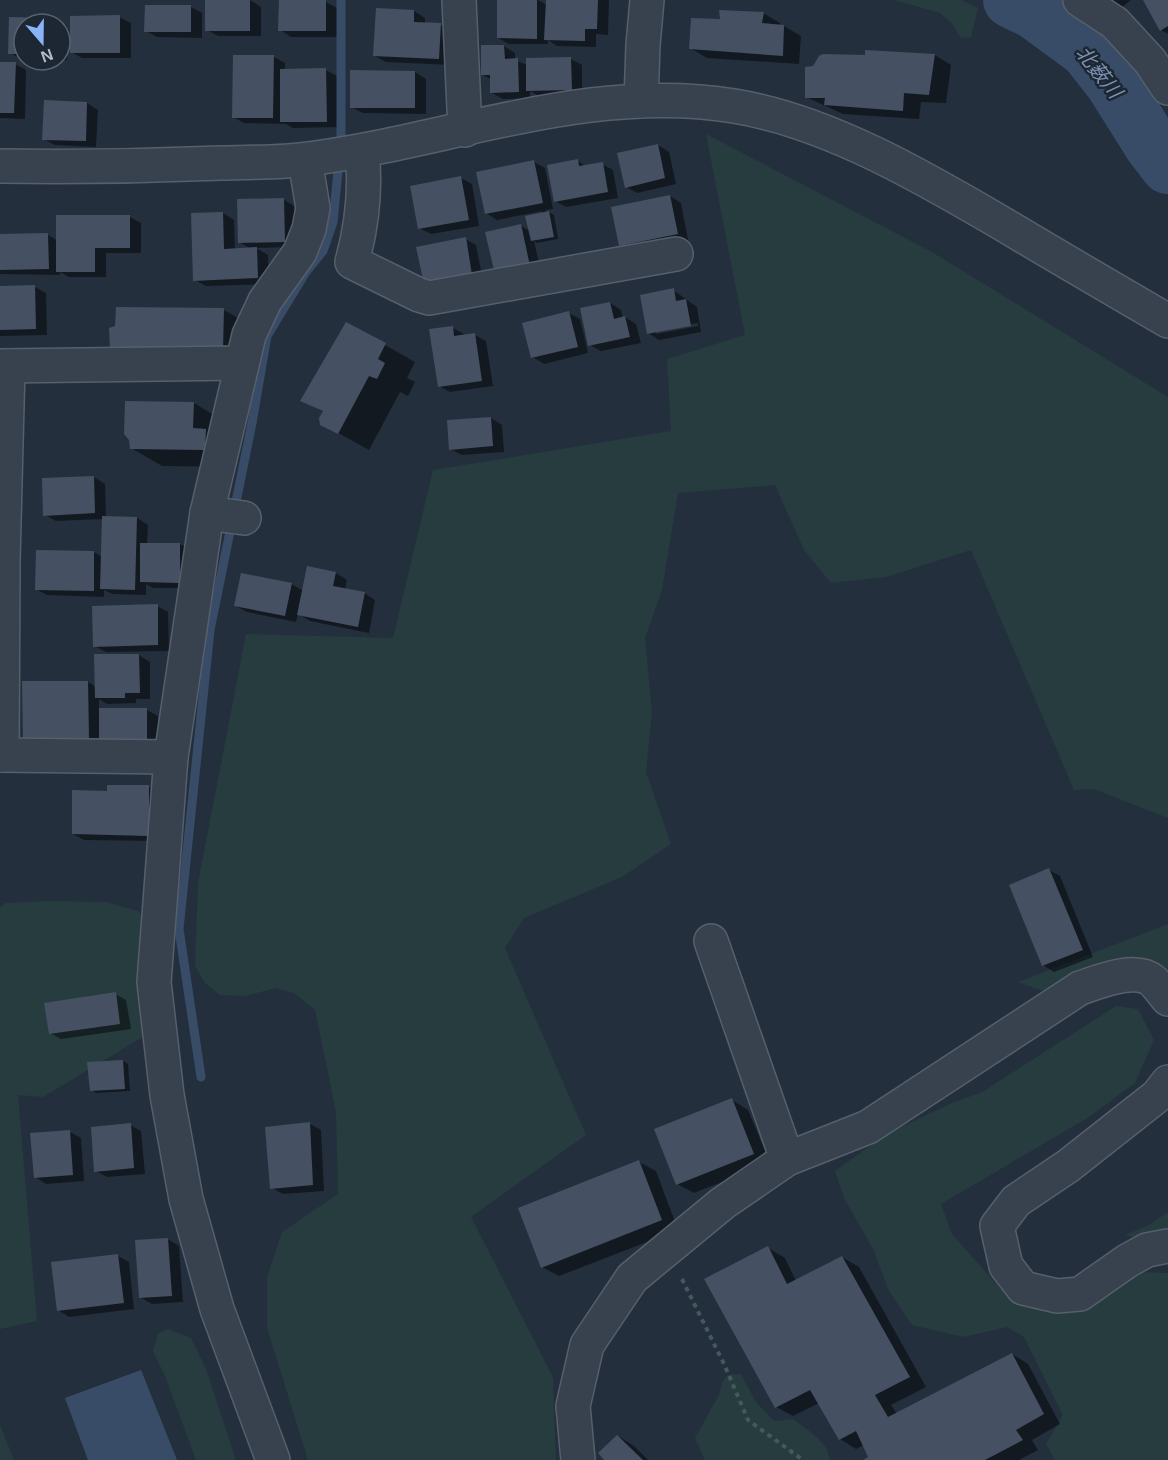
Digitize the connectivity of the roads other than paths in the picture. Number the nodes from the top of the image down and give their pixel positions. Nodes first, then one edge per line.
1 (459, 0) edge
2 (647, 0) edge
3 (1080, 0) edge
4 (1168, 88) edge
5 (641, 101) junction
6 (465, 130) junction
7 (336, 155) junction
8 (0, 166) edge
9 (676, 254) dead end
10 (1168, 321) edge
11 (242, 363) junction
12 (4, 366) edge
13 (207, 513) junction
14 (244, 518) dead end
15 (2, 561) edge
16 (1, 755) edge
17 (171, 757) junction
18 (711, 941) dead end
19 (1168, 999) edge
20 (1168, 1082) edge
21 (787, 1160) junction
22 (1168, 1246) edge
23 (273, 1460) edge
24 (578, 1460) edge

1 - 6 street
2 - 5 street
3 - 4 street
5 - 6 street
5 - 10 street
6 - 7 street
7 - 8 street
7 - 9 street
7 - 11 street
11 - 12 street
11 - 13 street
12 - 15 street
13 - 14 street
13 - 17 street
15 - 16 street
16 - 17 street
17 - 23 street
18 - 21 street
19 - 21 street
20 - 22 street
21 - 24 street

